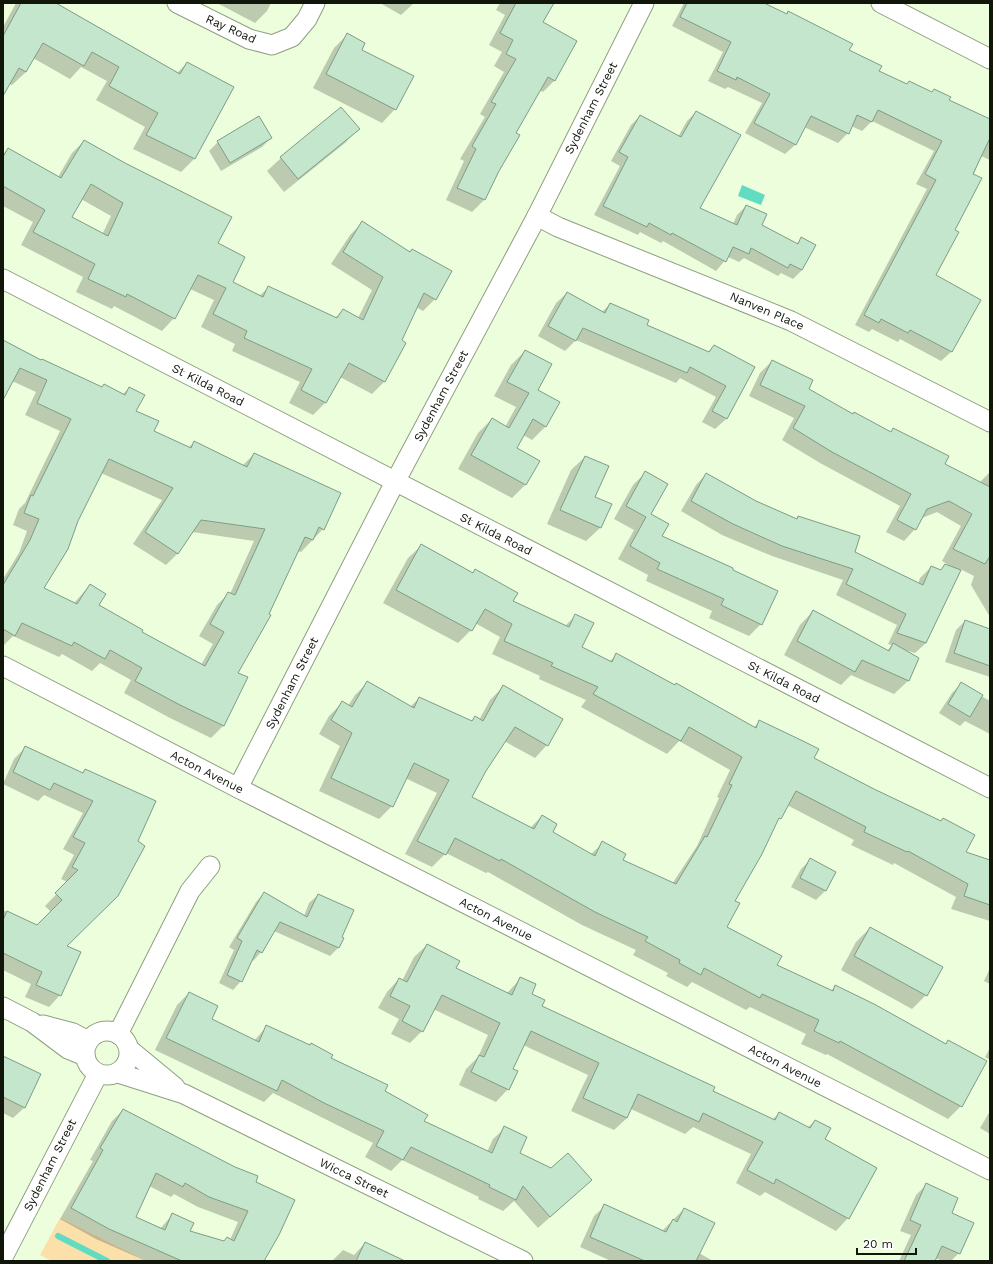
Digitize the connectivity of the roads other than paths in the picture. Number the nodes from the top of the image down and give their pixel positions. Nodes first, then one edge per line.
1 (177, 3) edge
2 (316, 3) edge
3 (644, 3) edge
4 (881, 3) edge
5 (990, 59) edge
6 (537, 216) junction
7 (3, 279) edge
8 (990, 422) edge
9 (395, 482) junction
10 (3, 666) edge
11 (238, 788) junction
12 (990, 788) edge
13 (210, 866) dead end
14 (3, 1007) edge
15 (118, 1034) junction
16 (87, 1048) junction
17 (129, 1049) junction
18 (118, 1073) junction
19 (98, 1074) junction
20 (184, 1094) junction
21 (990, 1170) edge
22 (3, 1257) edge
23 (523, 1261) edge

1 - 2 street, Ray Road
3 - 6 street, Sydenham Street
4 - 5 street
6 - 8 street, Nanven Place
6 - 9 street, Sydenham Street
7 - 9 street, St Kilda Road
9 - 11 street, Sydenham Street
9 - 12 street, St Kilda Road
10 - 11 street, Acton Avenue
11 - 21 street, Acton Avenue
13 - 15 street
14 - 16 street
15 - 16 street
15 - 17 street
16 - 19 street
17 - 18 street
17 - 20 street, Wicca Street
18 - 19 street
18 - 20 street, Wicca Street
19 - 22 street, Sydenham Street
20 - 23 street, Wicca Street

